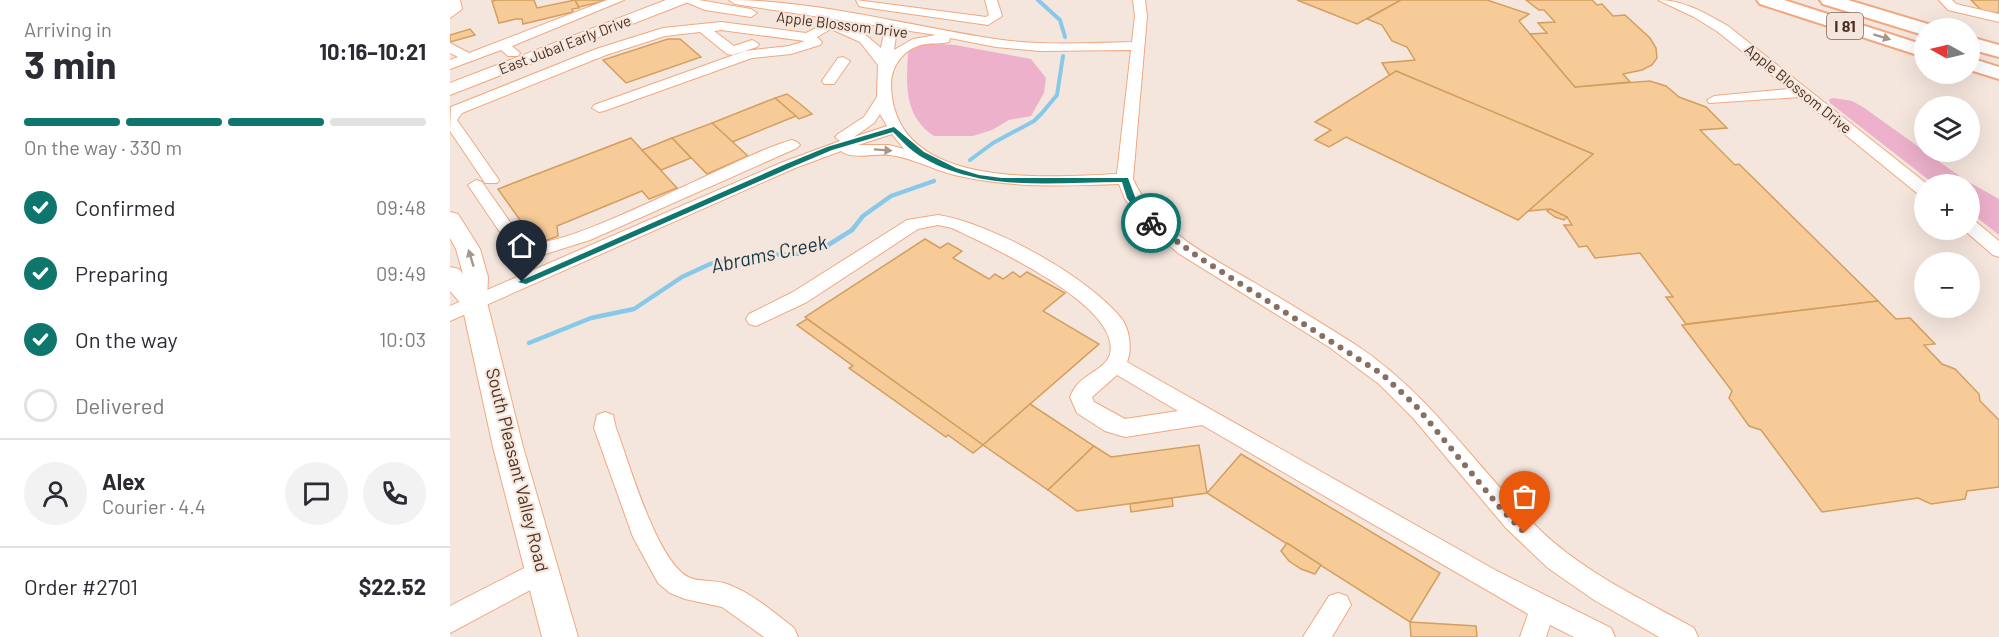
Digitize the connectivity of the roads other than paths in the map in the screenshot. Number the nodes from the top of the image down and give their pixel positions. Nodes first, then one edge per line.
1 (454, 0) edge
2 (618, 0) edge
3 (656, 0) edge
4 (680, 0) edge
5 (687, 0) edge
6 (735, 0) edge
7 (861, 0) edge
8 (992, 0) edge
9 (1139, 0) edge
10 (1664, 0) edge
11 (1766, 0) edge
12 (1829, 0) edge
13 (1945, 0) edge
14 (450, 14) edge
15 (1999, 18) edge
16 (1140, 23) junction
17 (830, 25) junction
18 (1914, 26) edge
19 (702, 27) junction
20 (891, 28) junction
21 (782, 33) junction
22 (808, 38) junction
23 (962, 38) junction
24 (1980, 45) edge
25 (1138, 46) junction
26 (450, 47) edge
27 (1068, 47) junction
28 (1914, 48) edge
29 (508, 49) junction
30 (1999, 51) edge
31 (468, 58) junction
32 (843, 62) dead end
33 (450, 64) edge
34 (1980, 67) edge
35 (887, 68) junction
36 (1135, 70) junction
37 (1999, 73) edge
38 (450, 77) edge
39 (829, 81) dead end
40 (450, 89) edge
41 (1803, 92) junction
42 (885, 97) junction
43 (1714, 100) dead end
44 (599, 108) dead end
45 (894, 129) junction
46 (792, 145) dead end
47 (1127, 148) junction
48 (804, 159) junction
49 (936, 162) junction
50 (1125, 179) junction
51 (1025, 180) junction
52 (1914, 182) edge
53 (1141, 212) junction
54 (450, 219) edge
55 (1980, 235) edge
56 (1999, 251) edge
57 (450, 275) edge
58 (462, 308) edge
59 (756, 319) dead end
60 (1116, 365) junction
61 (1204, 416) junction
62 (605, 421) dead end
63 (542, 571) junction
64 (1338, 605) dead end
65 (1543, 608) junction
66 (450, 620) edge
67 (560, 637) edge
68 (785, 637) edge
69 (1316, 637) edge
70 (1533, 637) edge
71 (1602, 637) edge
72 (1685, 637) edge

1 - 14 street
2 - 29 street
3 - 29 main road, East Jubal Early Drive
4 - 40 main road, East Jubal Early Drive
5 - 17 street, Apple Blossom Drive
6 - 20 street, Apple Blossom Drive
7 - 8 street
9 - 16 street
10 - 41 street, Apple Blossom Drive
11 -> 28 highway, I 81
12 - 18 highway, I 81
13 - 15 street
16 - 25 street
16 - 27 street
17 - 20 street, Apple Blossom Drive
17 - 22 street
17 - 35 street
19 - 21 street
19 - 21 street
19 - 46 street
20 - 23 street, Apple Blossom Drive
20 - 35 street
21 - 22 street
22 - 44 street
23 - 27 street, Apple Blossom Drive
23 - 35 street
24 - 30 highway
25 - 27 street, Apple Blossom Drive
25 - 36 street
26 - 31 street
27 - 36 street
29 - 31 street
29 - 38 main road, East Jubal Early Drive
31 - 33 street
32 - 39 street
34 - 37 highway
35 - 42 street
36 - 47 street
41 - 43 street
41 - 52 street, Apple Blossom Drive
42 - 45 street
42 - 48 street
45 - 48 street
45 - 49 street
47 - 50 street
47 - 51 street
48 -> 49 street
48 - 58 street
49 - 51 street
50 - 51 street
50 - 53 street
51 - 53 street
53 - 72 street
58 -> 54 main road, South Pleasant Valley Road
55 - 56 street
57 - 58 main road, South Pleasant Valley Road
58 - 63 main road, South Pleasant Valley Road
59 - 60 street
60 - 61 street
60 - 61 street
61 - 65 street
62 - 68 street
63 - 66 street
63 - 67 main road, South Pleasant Valley Road
64 - 69 street
65 - 70 street
65 - 71 street

